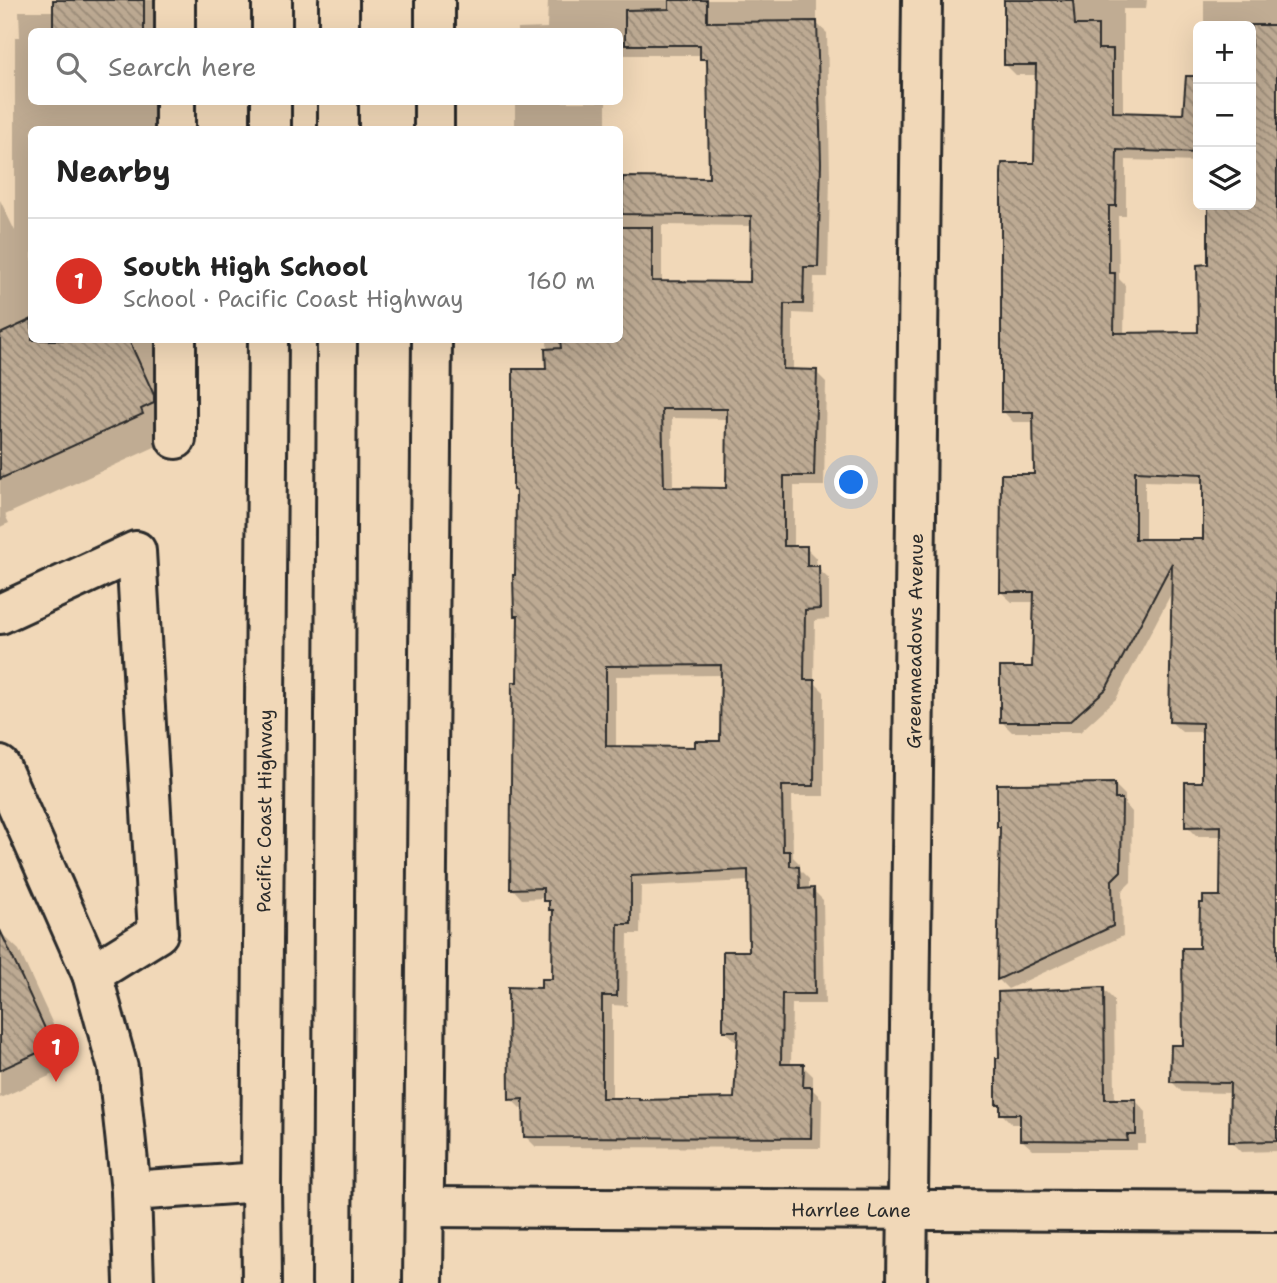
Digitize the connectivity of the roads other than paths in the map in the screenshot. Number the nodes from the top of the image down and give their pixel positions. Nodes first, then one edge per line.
1 (174, 0) edge
2 (272, 0) edge
3 (339, 0) edge
4 (435, 0) edge
5 (922, 0) edge
6 (175, 28) edge
7 (272, 28) edge
8 (339, 28) edge
9 (435, 28) edge
10 (175, 105) edge
11 (271, 105) edge
12 (338, 105) edge
13 (434, 105) edge
14 (175, 126) edge
15 (271, 126) edge
16 (338, 126) edge
17 (434, 126) edge
18 (176, 343) edge
19 (268, 343) edge
20 (337, 343) edge
21 (432, 343) edge
22 (176, 439) dead end
23 (0, 614) edge
24 (0, 766) edge
25 (11, 822) edge
26 (92, 974) junction
27 (261, 1182) junction
28 (131, 1191) junction
29 (424, 1208) junction
30 (909, 1209) junction
31 (1277, 1212) edge
32 (134, 1283) edge
33 (262, 1283) edge
34 (332, 1283) edge
35 (423, 1283) edge
36 (907, 1283) edge

1 - 6 main road
2 - 7 main road
3 - 8 main road
4 - 9 main road
5 - 30 main road, Greenmeadows Avenue
10 - 14 main road
11 - 15 main road
12 - 16 main road
13 - 17 main road
18 - 22 main road
19 - 27 main road, Pacific Coast Highway
20 - 34 main road
21 - 29 main road
23 - 26 main road
24 - 25 main road
25 - 26 main road
26 - 28 main road
27 - 28 main road
27 - 33 main road, Pacific Coast Highway
28 - 32 main road
29 - 30 main road, Harrlee Lane
29 - 35 main road
30 - 31 main road, Harrlee Lane
30 - 36 main road, Greenmeadows Avenue

